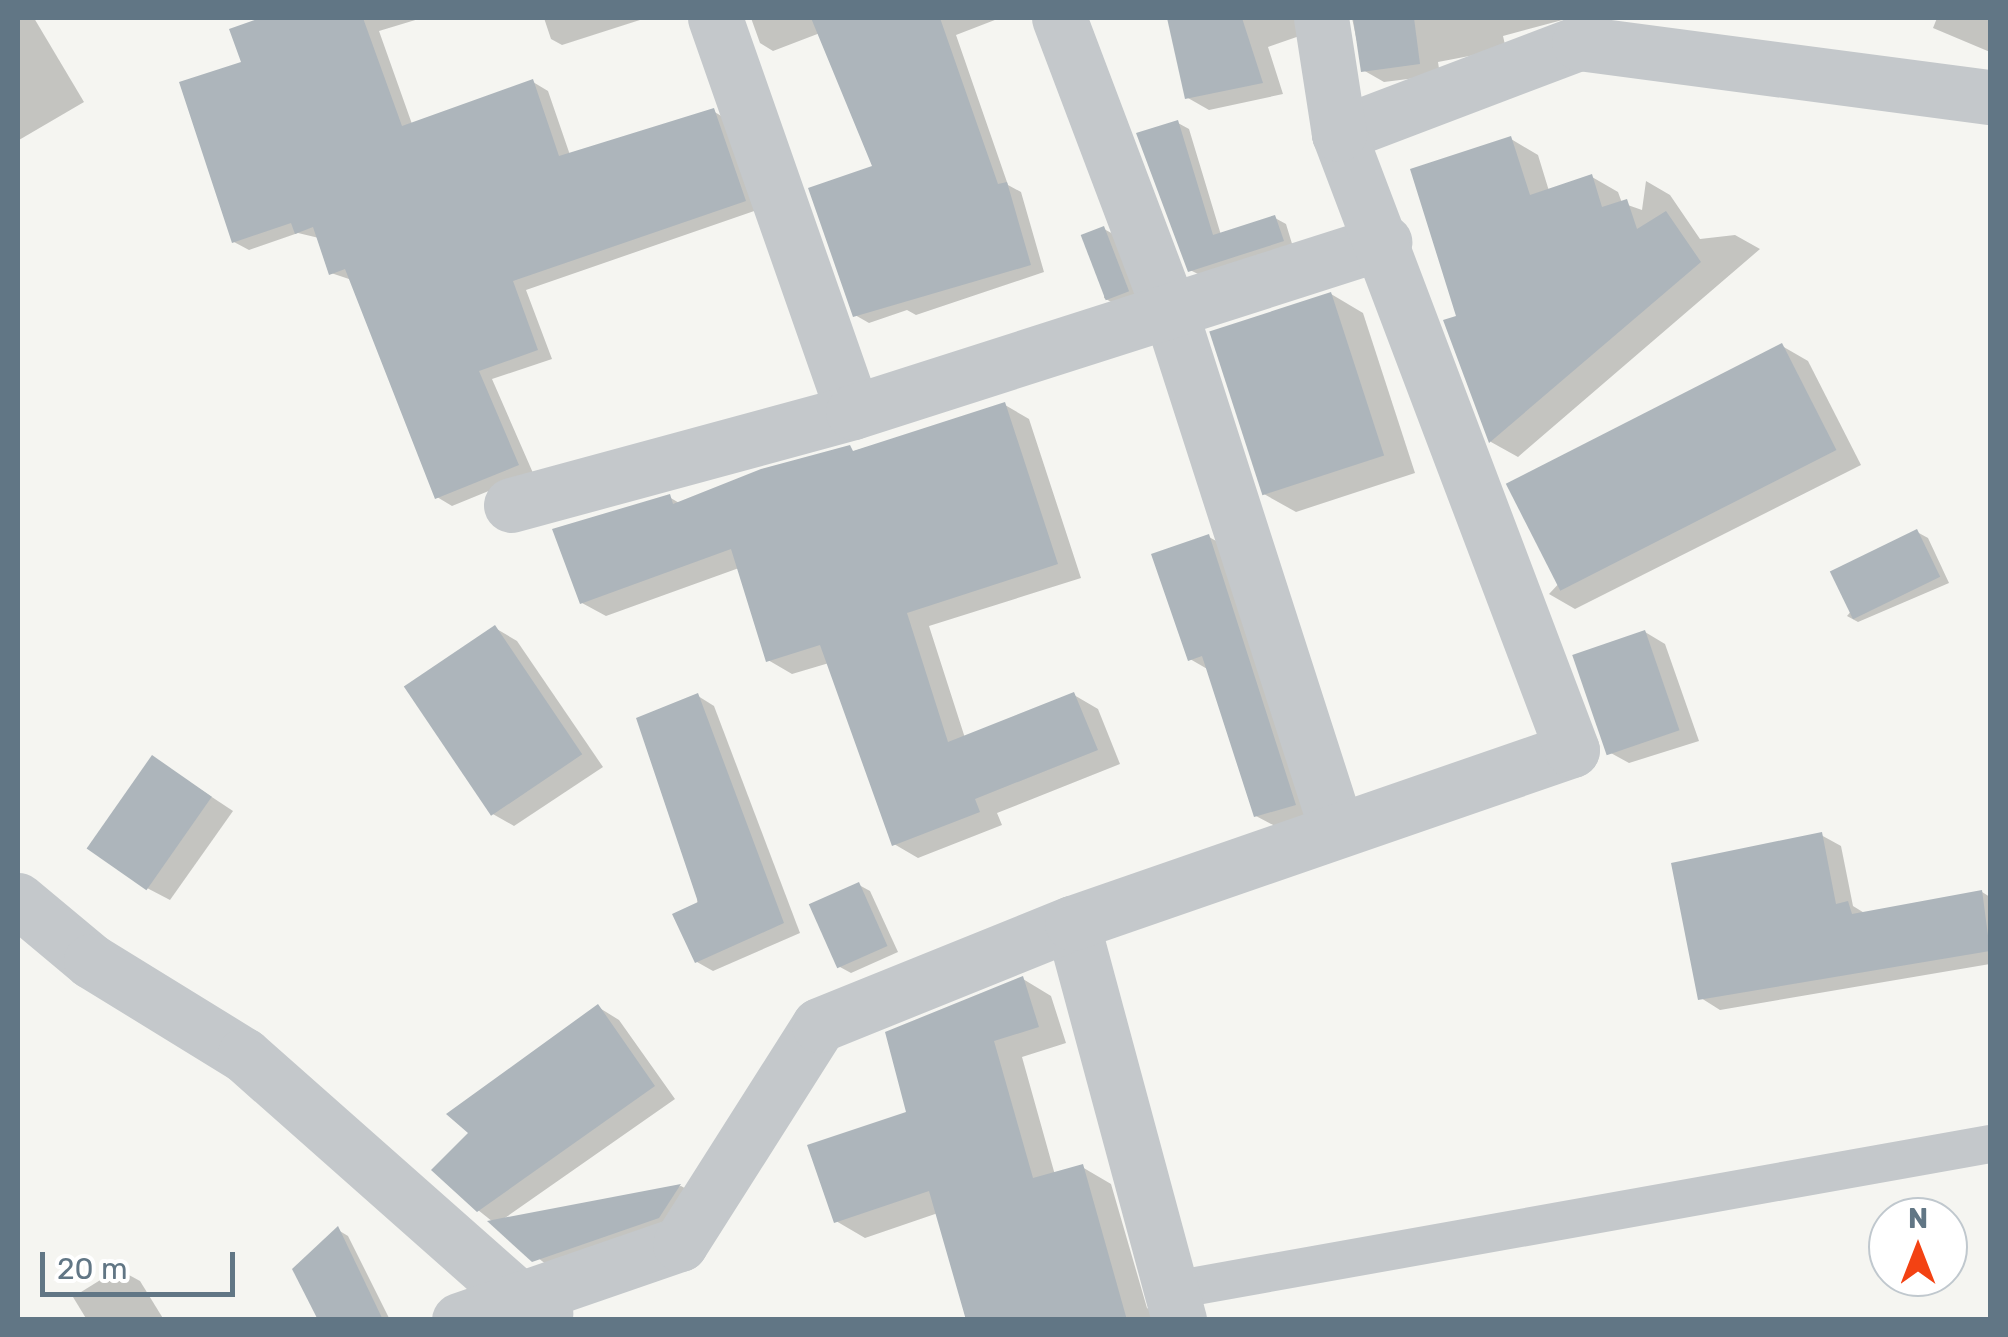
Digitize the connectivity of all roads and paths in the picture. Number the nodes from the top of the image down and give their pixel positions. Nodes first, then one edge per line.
1 (715, 18) edge
2 (1059, 18) edge
3 (1320, 18) edge
4 (1990, 97) edge
5 (1339, 134) junction
6 (1384, 242) junction
7 (1171, 314) junction
8 (853, 412) junction
9 (511, 505) dead end
10 (1337, 830) junction
11 (18, 900) edge
12 (1072, 923) junction
13 (1990, 1144) edge
14 (1174, 1305) edge
15 (538, 1310) edge
16 (458, 1320) edge

1 - 8 street
2 - 7 street
3 - 5 street
4 - 5 street
5 - 6 street
6 - 7 street
6 - 10 street
7 - 8 street
7 - 10 street
8 - 9 street
10 - 12 street
11 - 15 street
12 - 14 street
12 - 15 street
13 - 14 lane
15 - 16 street

